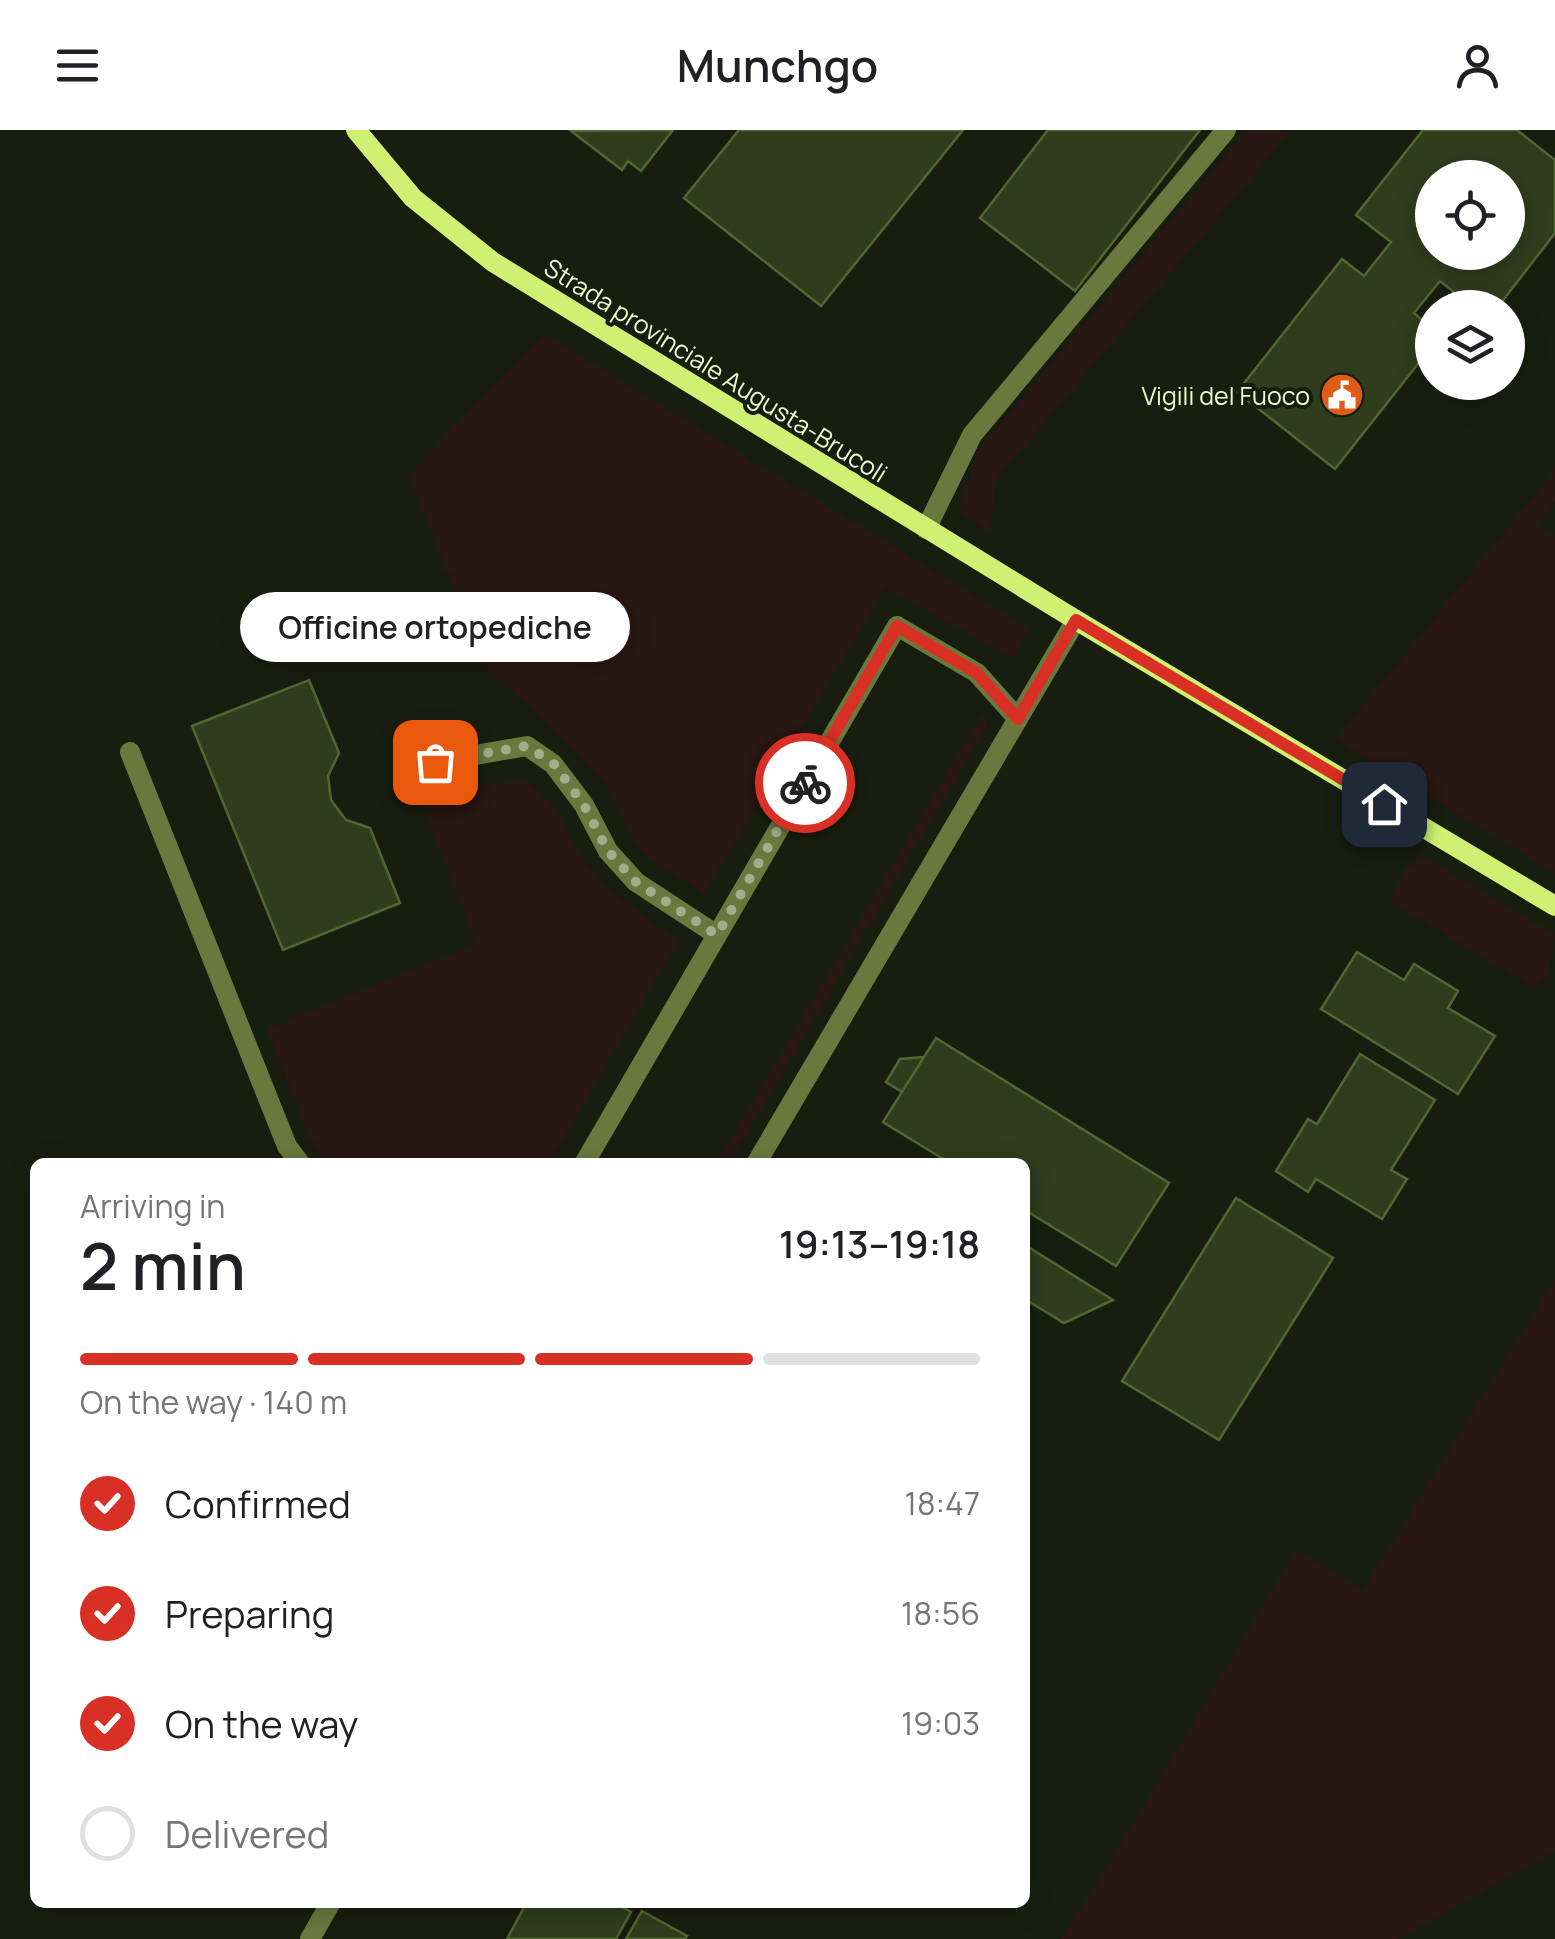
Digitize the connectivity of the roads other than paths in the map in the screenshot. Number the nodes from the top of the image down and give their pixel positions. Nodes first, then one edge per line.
1 (356, 130) edge
2 (1226, 130) edge
3 (926, 529) junction
4 (1076, 620) junction
5 (1018, 719) junction
6 (130, 752) dead end
7 (435, 762) dead end
8 (1555, 906) edge
9 (717, 935) junction
10 (296, 1158) edge
11 (587, 1158) edge
12 (760, 1158) edge
13 (327, 1908) edge
14 (310, 1939) edge

1 - 3 main road, Strada provinciale Augusta-Brucoli
2 - 3 street
3 - 4 main road, Strada provinciale Augusta-Brucoli
4 - 5 street
4 - 8 main road, Strada provinciale Augusta-Brucoli
5 - 9 street
5 - 12 street
6 - 10 street
7 - 9 street
9 - 11 street
13 - 14 street

